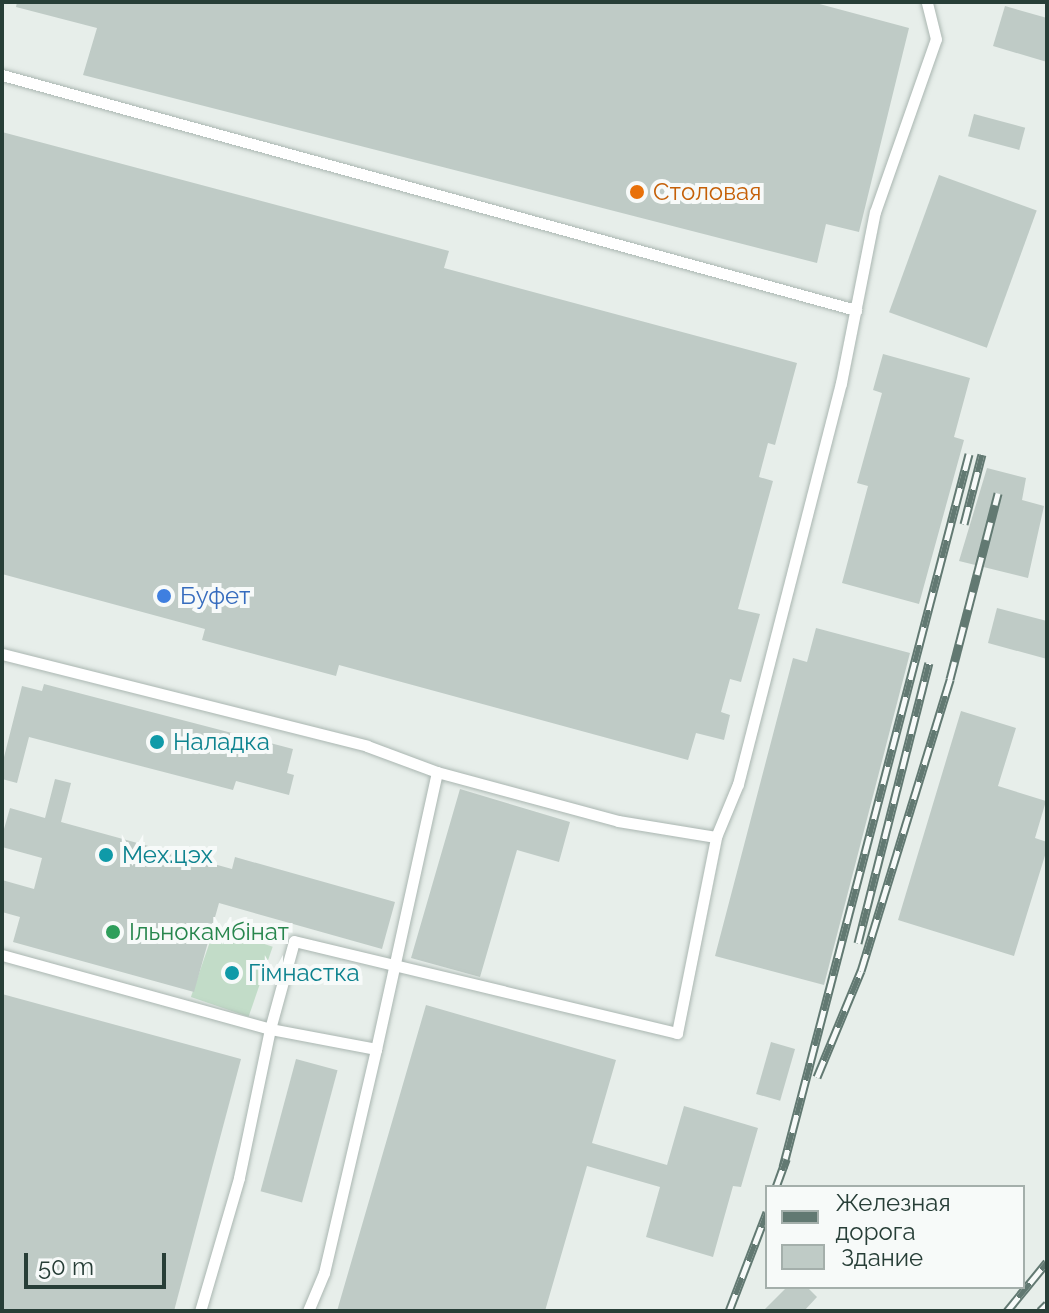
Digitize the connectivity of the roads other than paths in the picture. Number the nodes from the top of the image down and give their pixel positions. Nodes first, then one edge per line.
1 (927, 2) edge
2 (2, 75) edge
3 (856, 310) junction
4 (2, 654) edge
5 (437, 772) junction
6 (716, 837) junction
7 (2, 955) edge
8 (392, 966) junction
9 (270, 1029) junction
10 (376, 1049) junction
11 (200, 1311) edge
12 (308, 1311) edge

1 - 3 lane
2 - 3 lane
3 - 6 lane
4 - 5 lane
5 - 6 lane
5 - 8 lane
6 - 8 lane
7 - 9 lane
8 - 9 lane
8 - 10 lane
9 - 10 lane
9 - 11 lane
10 - 12 lane

